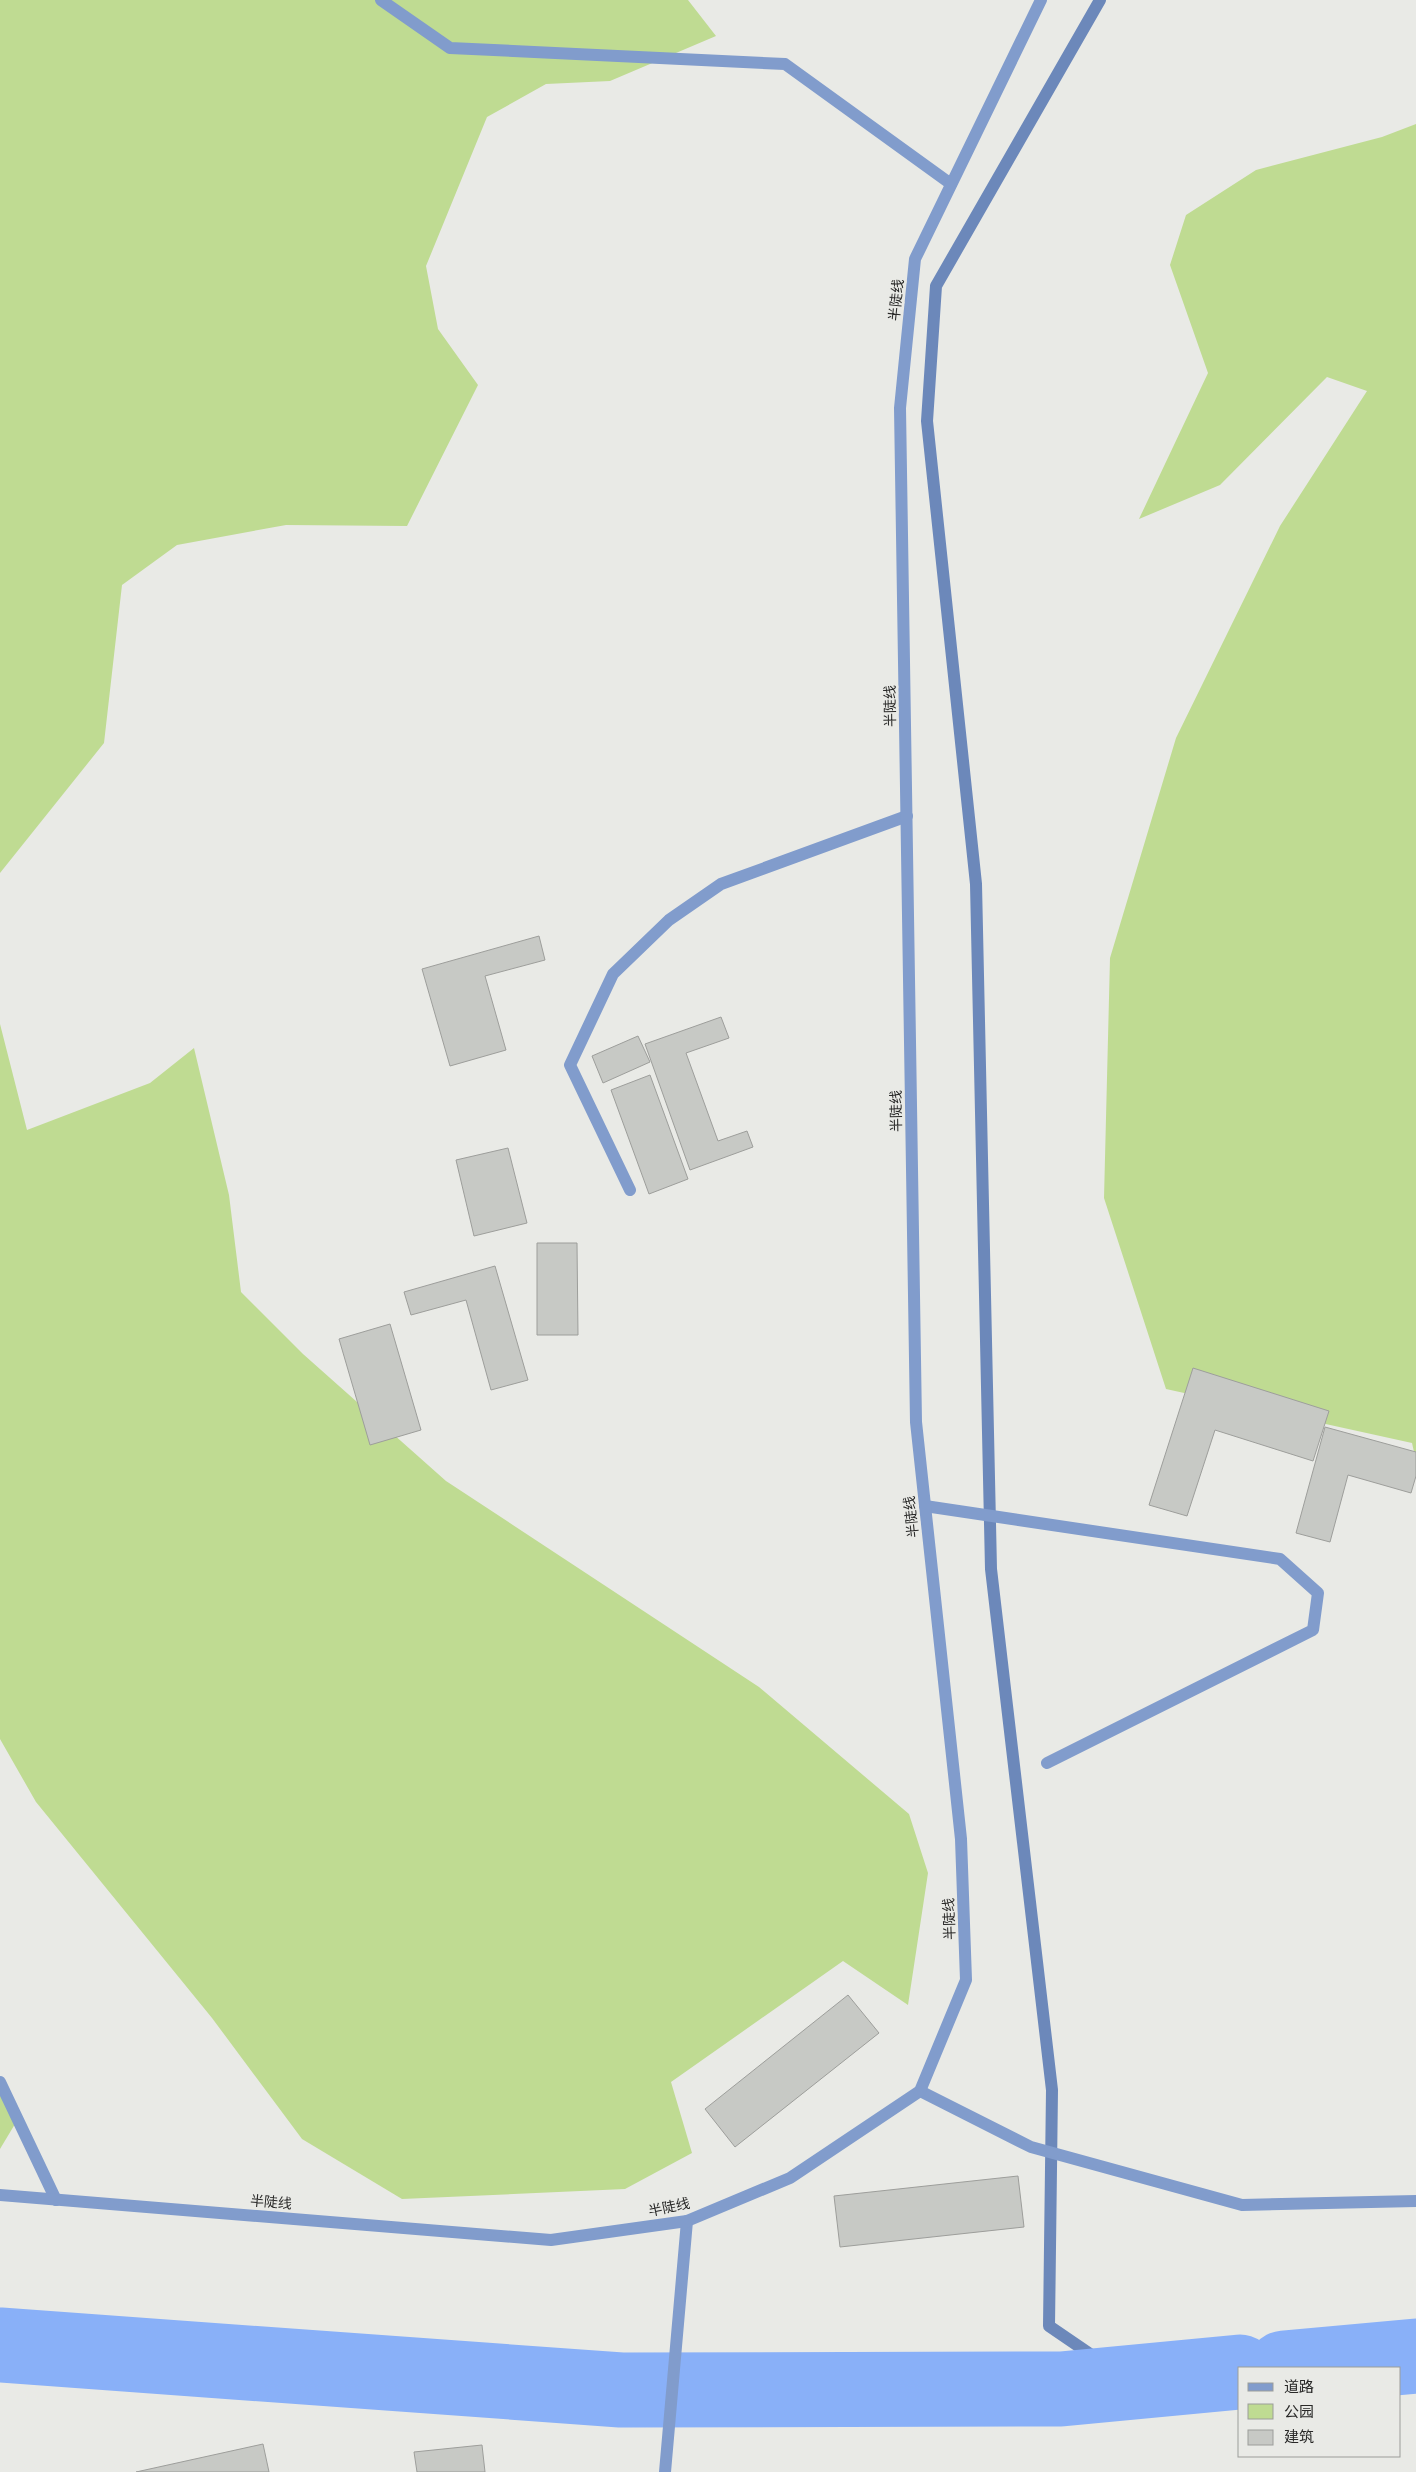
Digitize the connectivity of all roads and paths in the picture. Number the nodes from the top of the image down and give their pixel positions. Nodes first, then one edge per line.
1 (381, 0) edge
2 (1041, 0) edge
3 (951, 184) junction
4 (907, 816) junction
5 (630, 1190) dead end
6 (926, 1506) junction
7 (1047, 1763) dead end
8 (0, 2082) edge
9 (920, 2091) junction
10 (0, 2195) edge
11 (56, 2200) junction
12 (1416, 2201) edge
13 (687, 2221) junction
14 (665, 2472) edge

1 - 3 street
2 - 3 street, 半陡线
3 - 4 street, 半陡线
4 - 5 street
4 - 6 street, 半陡线
6 - 7 street
6 - 9 street, 半陡线
8 - 11 street
9 - 12 street
9 - 13 street, 半陡线
10 - 11 street, 半陡线
11 - 13 street, 半陡线
13 - 14 street

